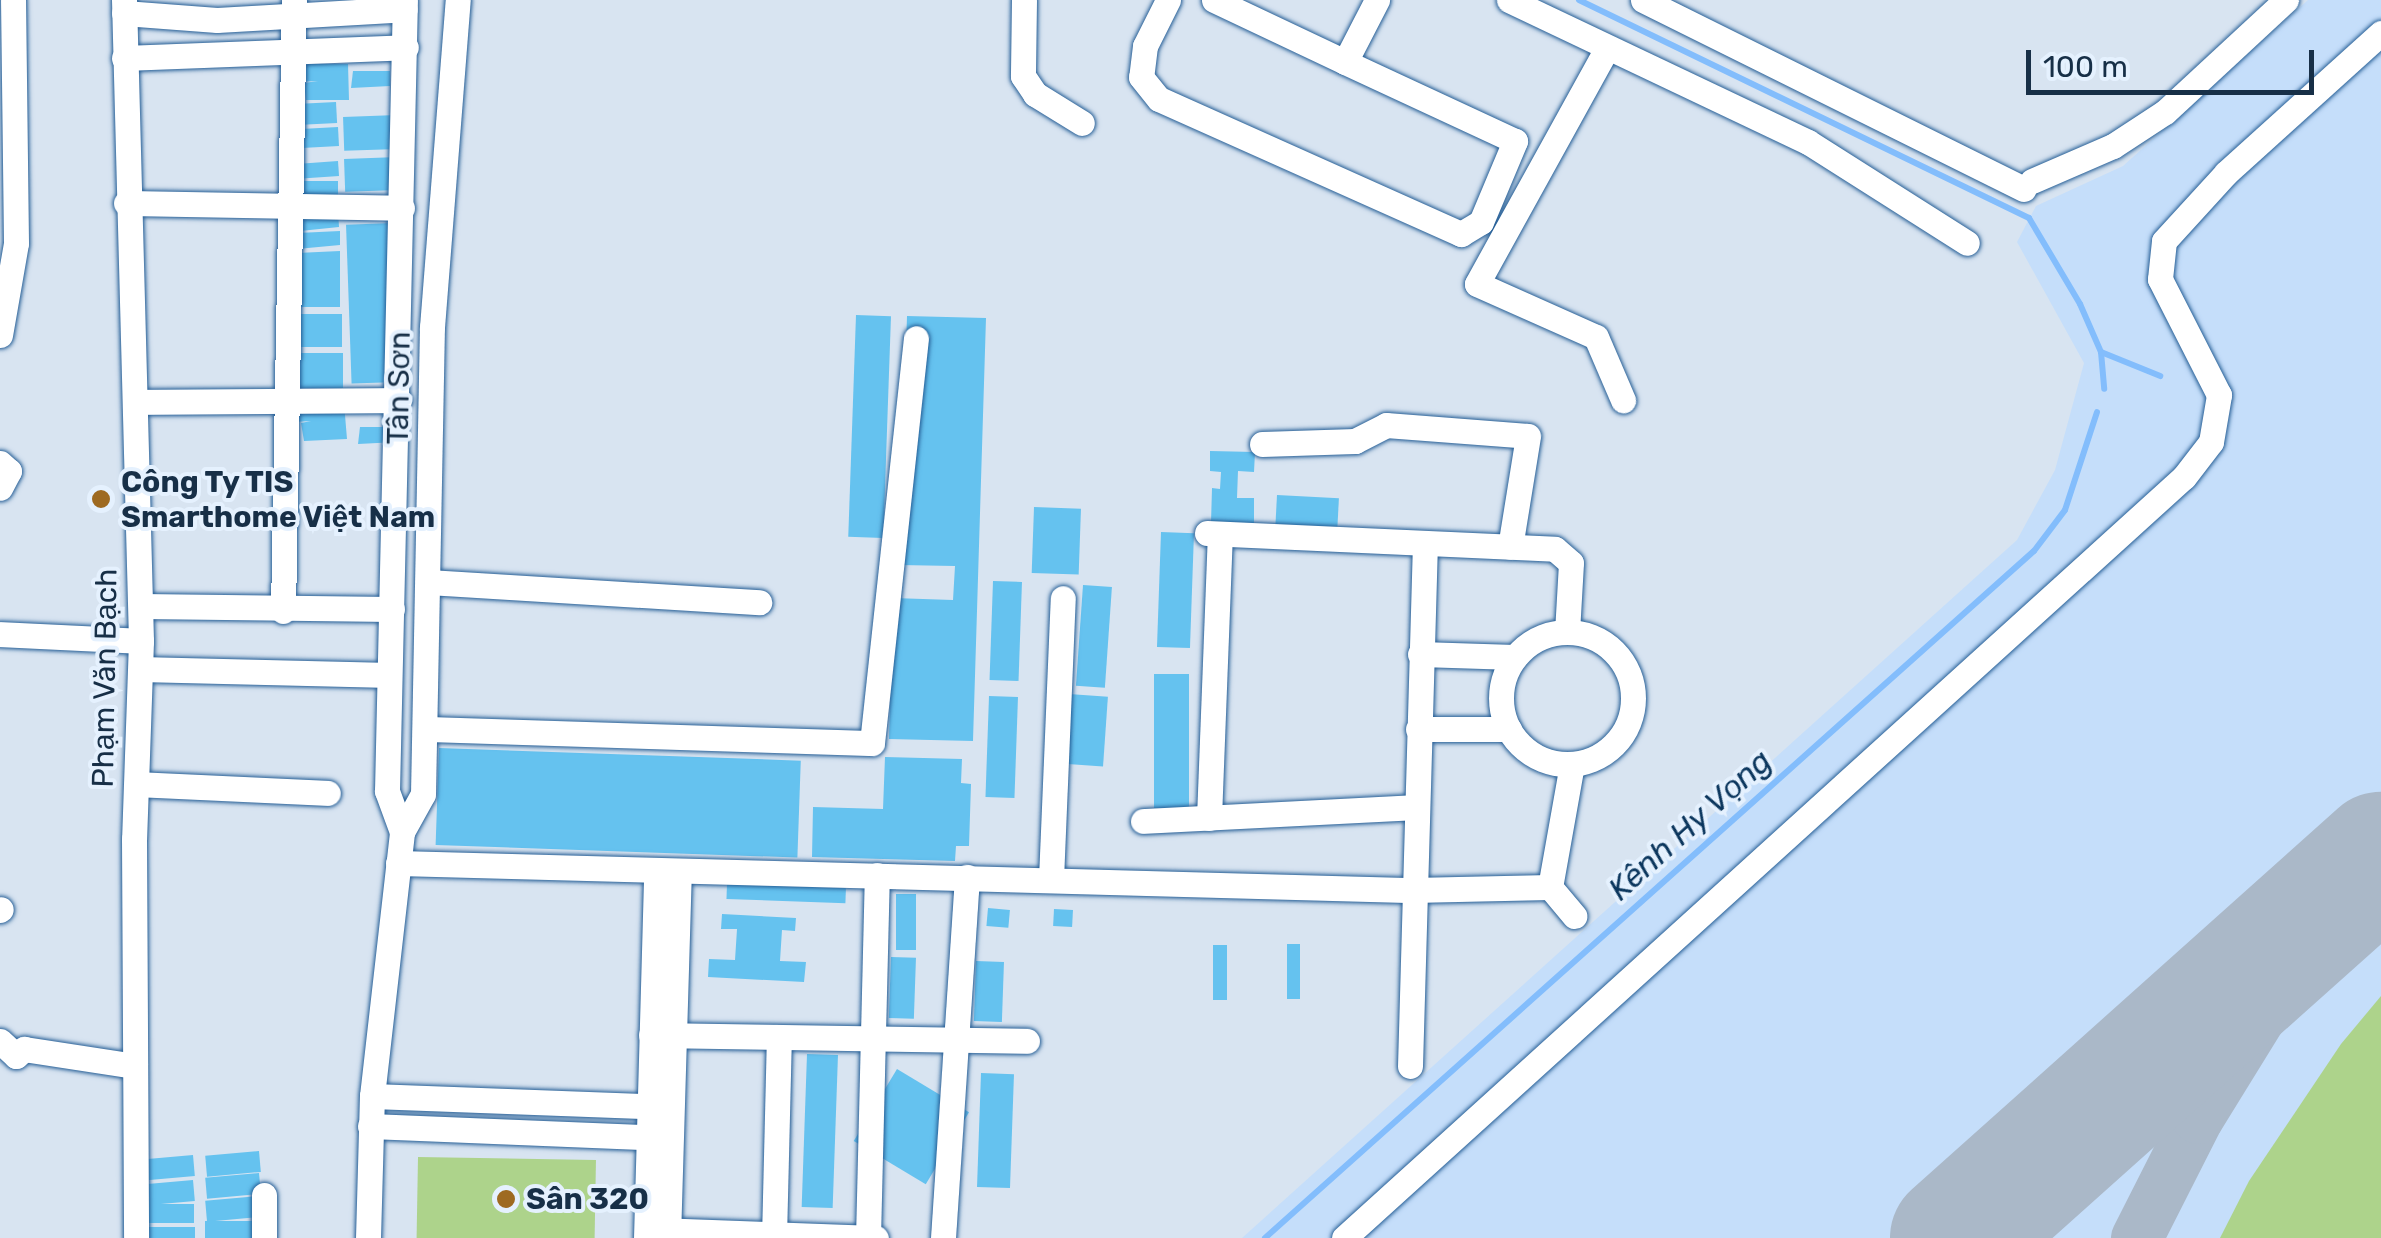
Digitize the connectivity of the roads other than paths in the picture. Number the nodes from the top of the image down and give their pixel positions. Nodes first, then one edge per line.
1 (14, 0) edge
2 (458, 0) edge
3 (1024, 0) edge
4 (1168, 0) edge
5 (1214, 0) edge
6 (1376, 0) edge
7 (1508, 0) edge
8 (1643, 0) edge
9 (2286, 0) edge
10 (405, 5) edge
11 (124, 6) edge
12 (294, 9) edge
13 (217, 10) edge
14 (2381, 33) edge
15 (406, 46) junction
16 (1606, 50) junction
17 (294, 54) junction
18 (124, 58) junction
19 (1346, 62) junction
20 (1082, 123) dead end
21 (126, 203) junction
22 (288, 208) junction
23 (402, 208) junction
24 (8, 236) edge
25 (1968, 244) dead end
26 (402, 327) junction
27 (432, 327) junction
28 (0, 335) edge
29 (916, 338) dead end
30 (430, 382) junction
31 (400, 391) junction
32 (290, 400) junction
33 (1624, 400) dead end
34 (135, 402) junction
35 (1262, 444) dead end
36 (0, 463) edge
37 (0, 488) edge
38 (1425, 543) junction
39 (1510, 547) junction
40 (428, 582) junction
41 (1063, 598) dead end
42 (758, 602) dead end
43 (141, 606) junction
44 (392, 609) junction
45 (283, 611) junction
46 (1567, 632) junction
47 (0, 634) edge
48 (141, 641) junction
49 (1420, 654) junction
50 (1515, 657) junction
51 (141, 669) junction
52 (390, 675) junction
53 (1509, 729) junction
54 (425, 730) junction
55 (1418, 730) junction
56 (1572, 764) junction
57 (136, 784) junction
58 (328, 794) dead end
59 (1415, 806) junction
60 (1209, 818) junction
61 (1143, 821) dead end
62 (402, 832) junction
63 (398, 863) junction
64 (668, 872) junction
65 (878, 875) junction
66 (966, 877) junction
67 (1051, 879) junction
68 (1550, 887) junction
69 (1412, 890) junction
70 (1574, 916) dead end
71 (663, 1035) junction
72 (779, 1037) junction
73 (873, 1039) junction
74 (956, 1040) junction
75 (1027, 1042) dead end
76 (5, 1057) edge
77 (135, 1066) junction
78 (1410, 1066) dead end
79 (372, 1096) junction
80 (649, 1106) junction
81 (370, 1126) junction
82 (648, 1137) junction
83 (264, 1195) dead end
84 (657, 1234) edge
85 (774, 1236) edge
86 (136, 1238) edge
87 (264, 1238) edge
88 (368, 1238) edge
89 (868, 1238) edge
90 (876, 1238) edge
91 (943, 1238) edge
92 (1344, 1238) edge

1 - 24 street
2 - 27 street, Tân Sơn
3 - 20 street
4 - 19 street
5 - 19 street
6 - 19 street
7 - 16 street
8 - 9 street
10 - 12 street
10 - 15 street, Tân Sơn
11 - 13 street
11 - 18 street, Phạm Văn Bạch
12 - 13 street
12 - 17 street
14 - 92 street
15 - 17 street
15 - 23 street, Tân Sơn
16 - 25 street
16 - 33 street
17 - 18 street
17 - 22 street
18 - 21 street, Phạm Văn Bạch
21 - 22 street
21 - 34 street, Phạm Văn Bạch
22 - 23 street
22 - 32 street
23 - 26 street, Tân Sơn
24 - 28 street
26 - 27 street
26 - 31 street, Tân Sơn
27 - 30 street, Tân Sơn
29 - 54 street
30 - 31 street
30 - 40 street, Tân Sơn
31 - 32 street
31 - 44 street, Tân Sơn
32 - 34 street
32 - 45 street
34 - 43 street, Phạm Văn Bạch
35 - 39 street
36 - 37 street
38 - 39 street
38 - 49 street
38 - 60 street
39 - 46 street
40 - 42 street
40 - 54 street, Tân Sơn
41 - 67 street
43 - 45 street
43 - 48 street, Phạm Văn Bạch
44 - 45 street
44 - 52 street, Tân Sơn
46 - 50 street
46 - 56 street
47 - 48 street
48 - 51 street, Phạm Văn Bạch
49 - 50 street
49 - 55 street
50 - 53 street
51 - 52 street
51 - 57 street, Phạm Văn Bạch
52 - 62 street, Tân Sơn
53 - 55 street
53 - 56 street
54 - 62 street, Tân Sơn
55 - 59 street
56 - 68 street
57 - 58 street
57 - 77 street, Phạm Văn Bạch
59 - 60 street
59 - 69 street
60 - 61 street
62 - 63 street, Tân Sơn
63 - 64 street
63 - 79 street, Tân Sơn
64 - 65 street
64 - 71 street
65 - 66 street
65 - 73 street
66 - 67 street
66 - 74 street
67 - 69 street
68 - 69 street
68 - 70 street
69 - 78 street
71 - 72 street
71 - 80 street
71 - 84 street
72 - 73 street
72 - 85 street
73 - 74 street
73 - 89 street
74 - 75 street
74 - 91 street
76 - 77 street
77 - 86 street, Phạm Văn Bạch
79 - 80 street
79 - 81 street, Tân Sơn
80 - 82 street
81 - 82 street
81 - 88 street, Tân Sơn
82 - 84 street
83 - 87 street
84 - 85 street
85 - 89 street
89 - 90 street

